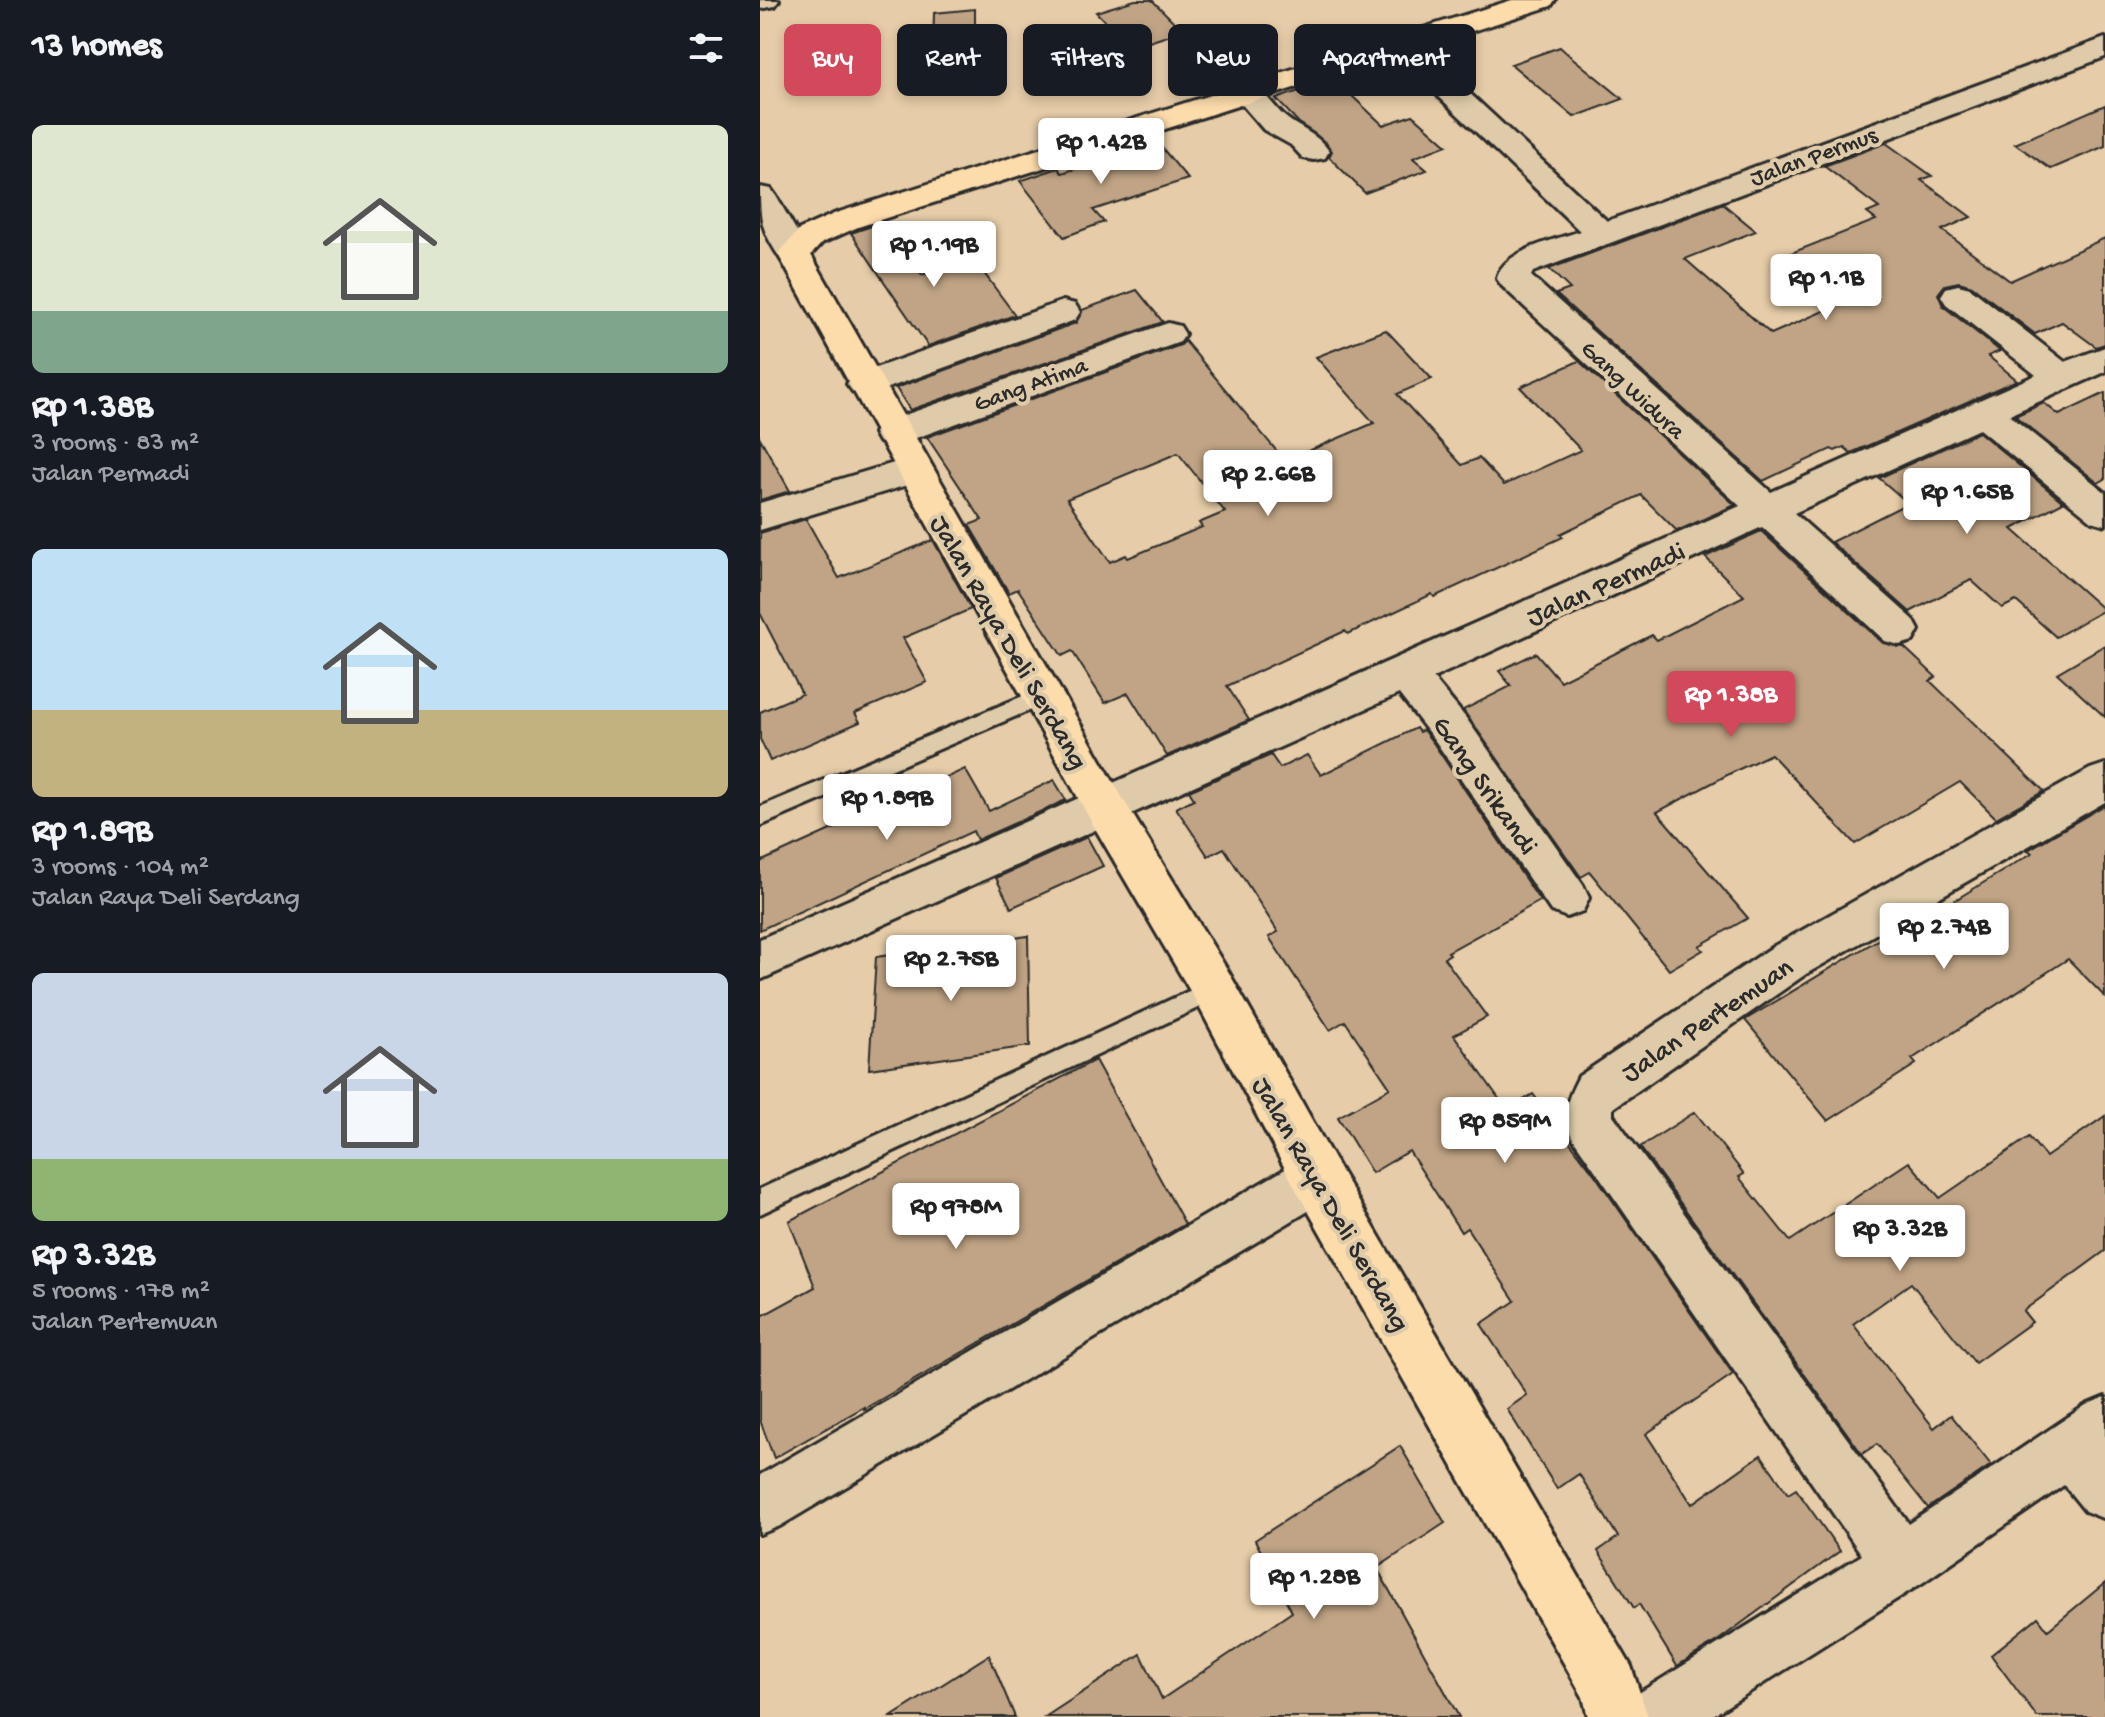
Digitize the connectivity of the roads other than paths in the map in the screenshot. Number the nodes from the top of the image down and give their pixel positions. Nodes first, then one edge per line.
1 (1541, 0) edge
2 (1464, 24) edge
3 (2105, 47) edge
4 (1234, 96) edge
5 (1250, 96) edge
6 (1455, 96) edge
7 (1314, 151) dead end
8 (760, 196) edge
9 (1602, 234) junction
10 (779, 246) edge
11 (1521, 265) joint
12 (1958, 296) dead end
13 (1063, 312) dead end
14 (1168, 334) dead end
15 (2105, 358) edge
16 (2061, 377) junction
17 (865, 384) junction
18 (1983, 413) junction
19 (892, 433) junction
20 (914, 470) junction
21 (1766, 510) junction
22 (2105, 512) edge
23 (760, 517) edge
24 (1899, 630) dead end
25 (1405, 672) junction
26 (1042, 696) junction
27 (2105, 781) edge
28 (1107, 810) junction
29 (760, 817) edge
30 (1567, 898) dead end
31 (760, 960) edge
32 (1213, 990) junction
33 (1317, 1178) junction
34 (760, 1202) edge
35 (2094, 1455) edge
36 (760, 1506) edge
37 (1902, 1563) junction
38 (1618, 1717) edge
39 (1655, 1717) edge

1 - 2 main road
3 - 9 street, Jalan Permus
4 - 10 main road
5 - 7 street
6 - 9 street
8 - 10 street
9 - 11 street, Jalan Permus
10 - 17 main road, Jalan Raya Deli Serdang
11 - 21 street, Gang Widura
12 - 16 street
13 - 17 street
14 - 19 street, Gang Atima
15 - 16 street, Jalan Permadi
16 - 18 street, Jalan Permadi
17 - 19 main road, Jalan Raya Deli Serdang
18 - 21 street, Jalan Permadi
18 - 22 street
19 - 20 main road, Jalan Raya Deli Serdang
20 - 23 street
20 - 26 main road, Jalan Raya Deli Serdang
21 - 24 street
21 - 25 street, Jalan Permadi
25 - 28 street, Jalan Permadi
25 - 30 street, Gang Srikandi
26 - 28 main road, Jalan Raya Deli Serdang
26 - 29 lane
27 - 37 street, Jalan Pertemuan
28 - 31 street, Jalan Permadi
28 - 32 main road, Jalan Raya Deli Serdang
32 - 33 main road, Jalan Raya Deli Serdang
32 - 34 lane
33 - 36 street
33 - 38 main road, Jalan Raya Deli Serdang
35 - 37 street
37 - 39 street

